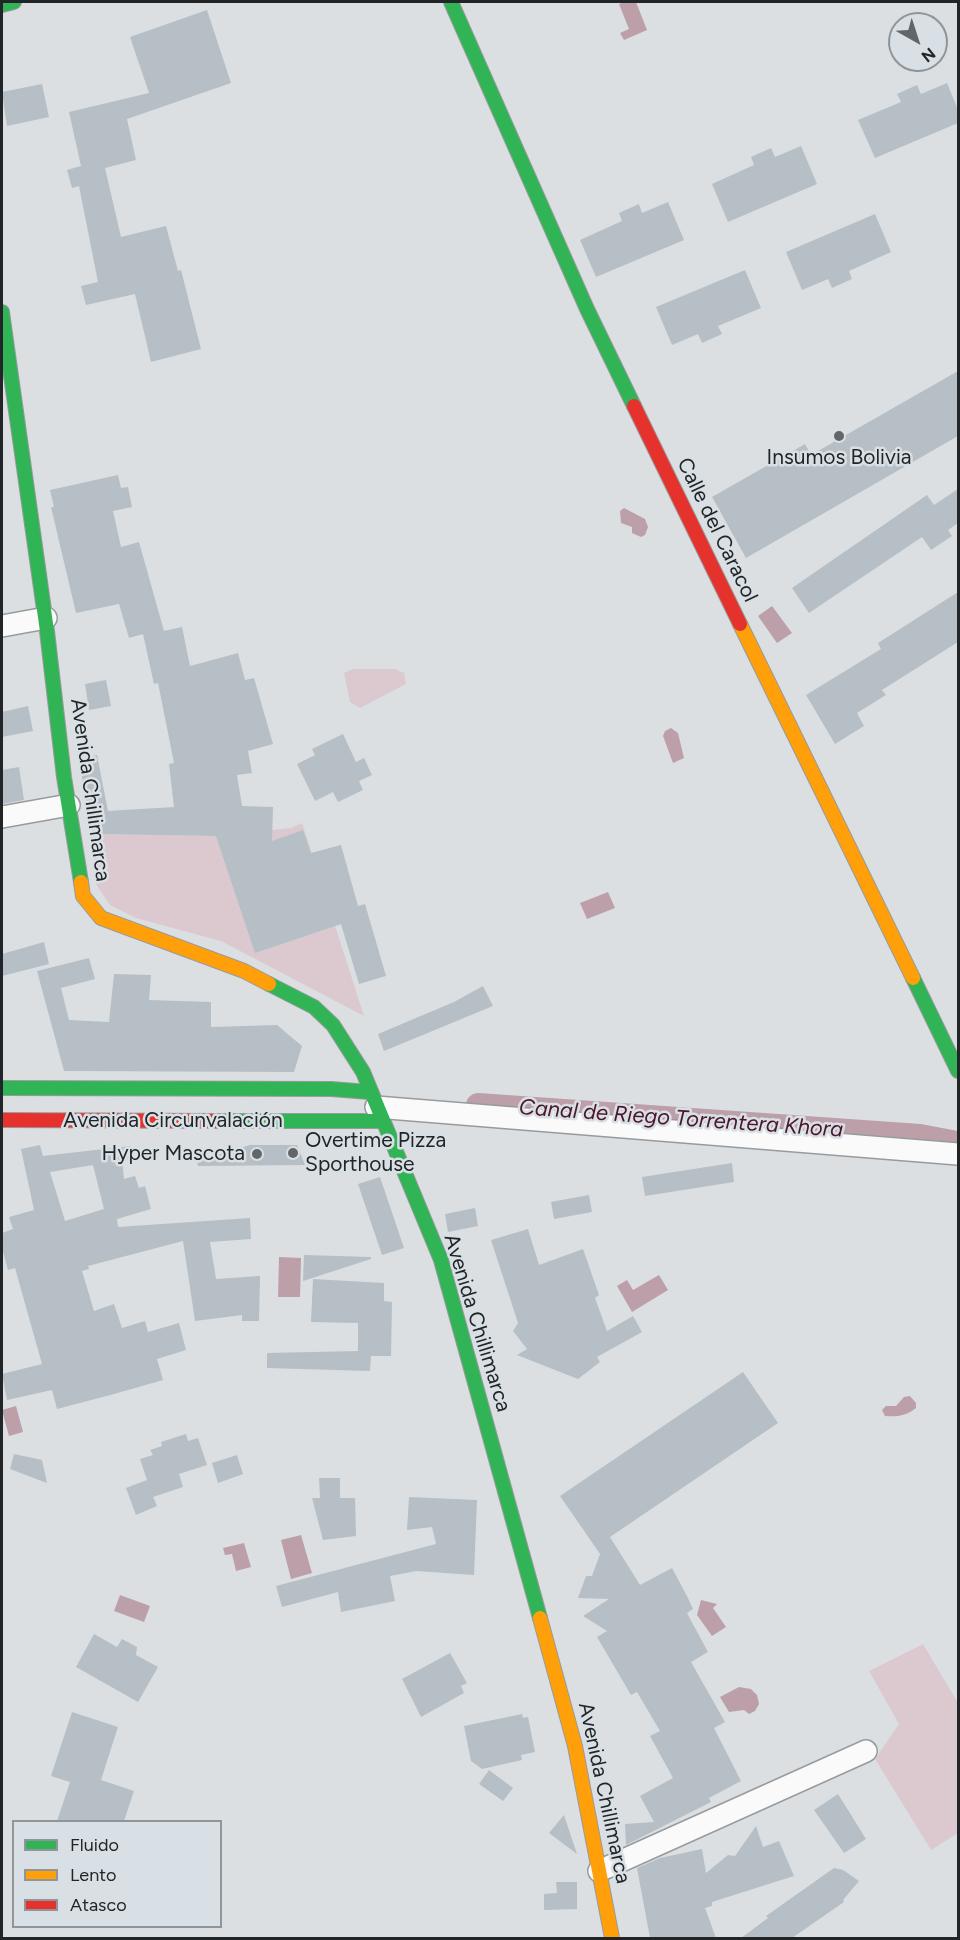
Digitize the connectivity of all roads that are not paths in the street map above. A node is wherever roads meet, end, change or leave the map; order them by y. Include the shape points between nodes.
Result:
1 (14, 2) edge
2 (451, 2) edge
3 (2, 5) edge
4 (2, 312) edge
5 (46, 618) junction
6 (2, 626) edge
7 (69, 805) junction
8 (2, 817) edge
9 (958, 1071) edge
10 (2, 1088) edge
11 (376, 1107) junction
12 (2, 1120) edge
13 (958, 1154) edge
14 (866, 1751) dead end
15 (599, 1870) junction
16 (612, 1938) edge

1 - 3 street
2 - 9 street, Calle del Caracol via 587,309
4 - 5 street, Avenida Chillimarca
5 - 6 street
5 - 7 street, Avenida Chillimarca
7 - 8 street
7 - 11 street, Avenida Chillimarca via 84,896 101,918 244,971 314,1007 349,1046
10 - 11 street, Avenida Circunvalación via 331,1089
11 - 12 street, Avenida Circunvalación
11 - 13 street, Avenida Circunvalación
11 - 15 street, Avenida Chillimarca via 441,1260 575,1746
14 - 15 street
15 - 16 street, Avenida Chillimarca

